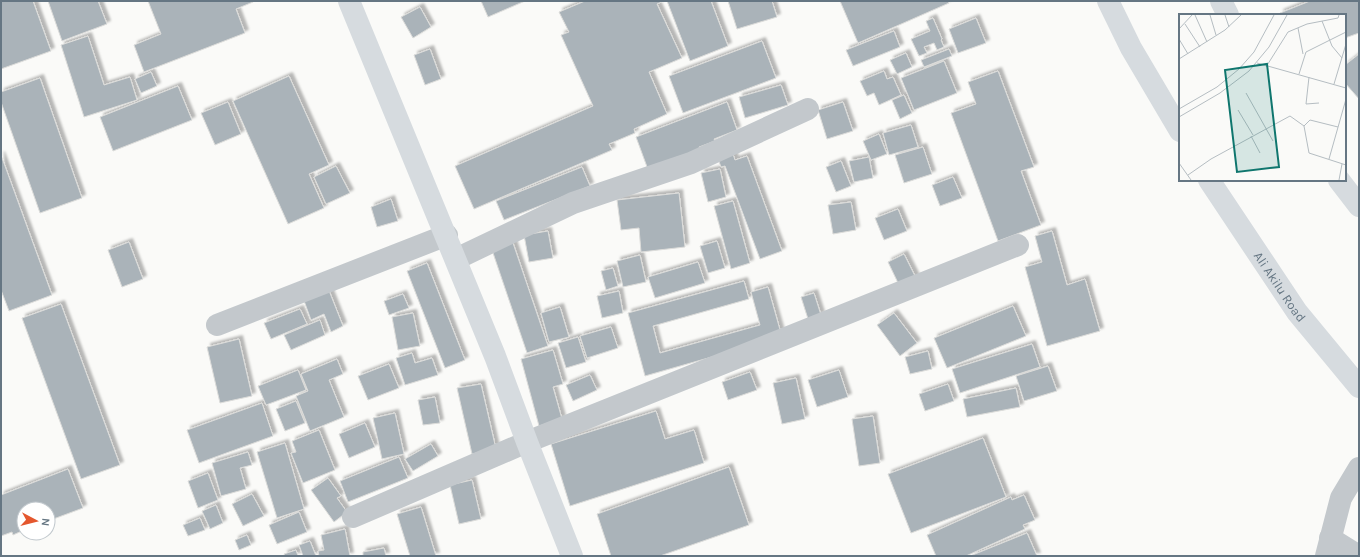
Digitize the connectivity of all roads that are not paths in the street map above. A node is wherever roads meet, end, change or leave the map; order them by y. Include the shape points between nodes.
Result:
1 (349, 1) edge
2 (1108, 1) edge
3 (1221, 1) edge
4 (1228, 14) edge
5 (808, 109) dead end
6 (1179, 129) edge
7 (1210, 181) edge
8 (1340, 181) edge
9 (1359, 206) edge
10 (447, 235) junction
11 (1018, 245) dead end
12 (456, 259) junction
13 (217, 325) dead end
14 (1359, 387) edge
15 (527, 442) junction
16 (1359, 468) edge
17 (353, 517) dead end
18 (1328, 547) edge
19 (572, 556) edge
20 (1359, 556) edge

1 - 10 street
2 - 6 street via 1131,48
3 - 4 street
5 - 12 street via 691,163 573,203
7 - 14 street, Ali Akilu Road via 1297,312
8 - 9 street
10 - 12 street
10 - 13 street
11 - 15 street
12 - 15 street
15 - 17 street
15 - 19 street
16 - 18 street via 1341,498
18 - 20 street

